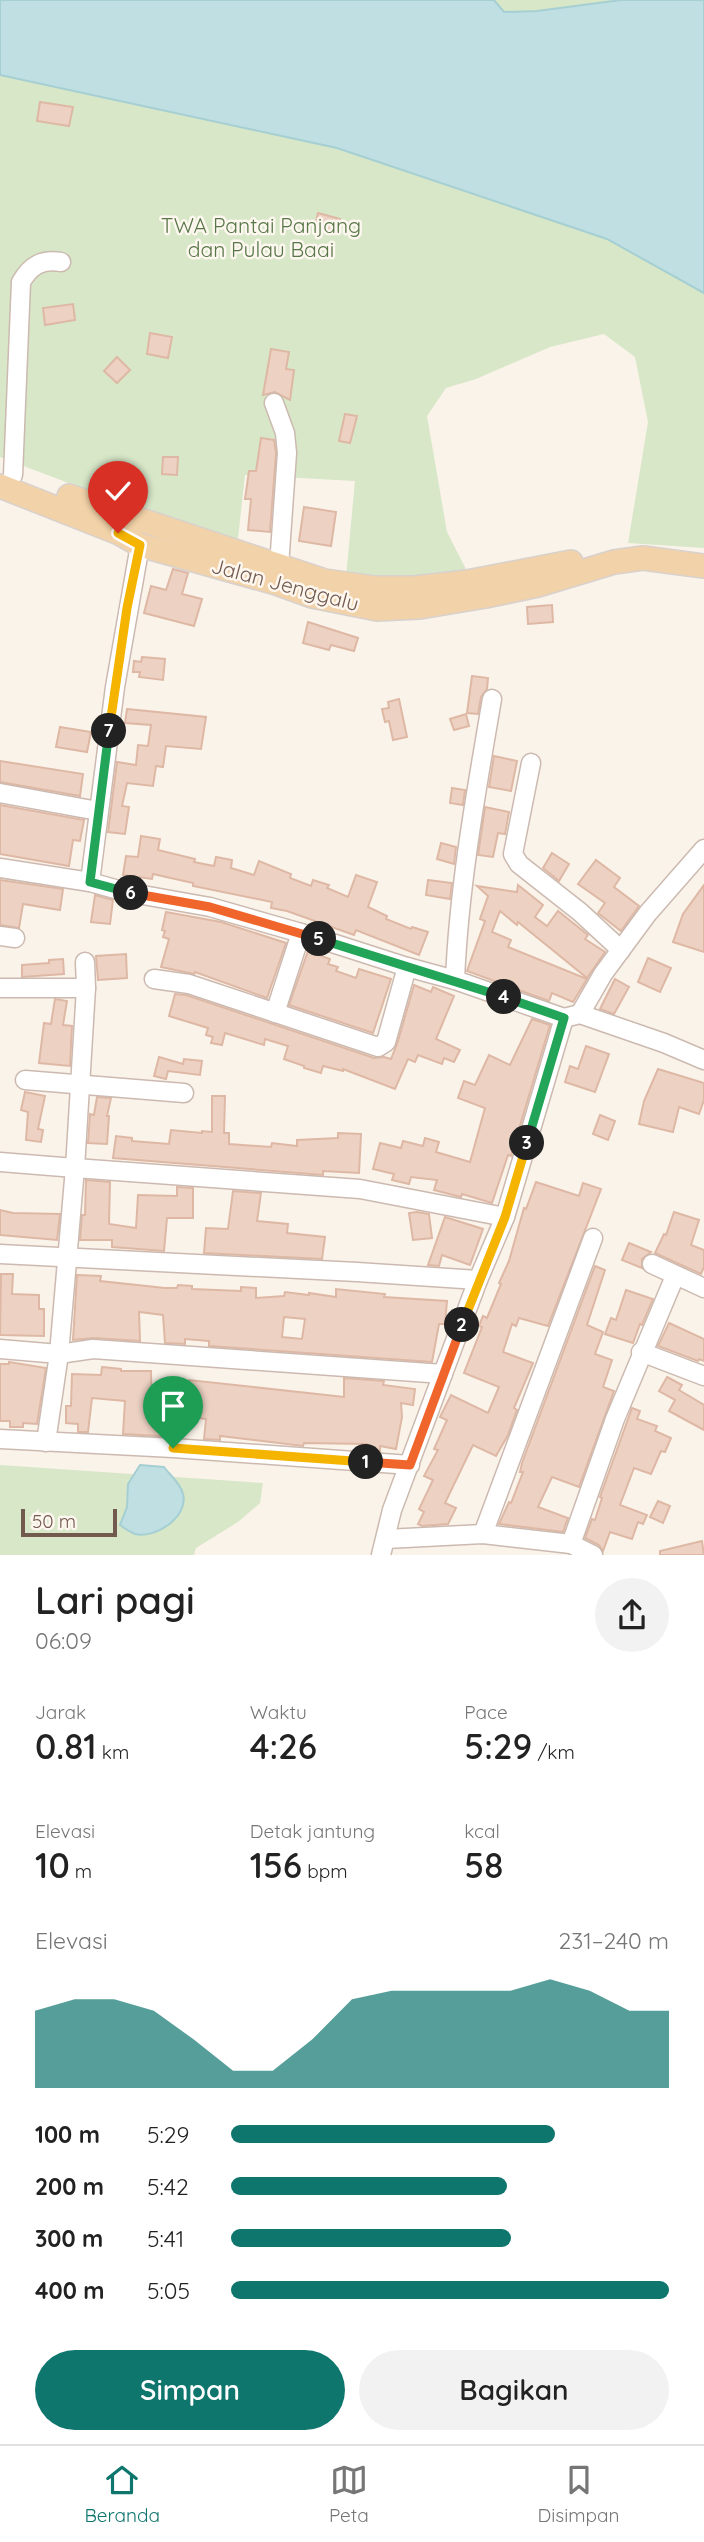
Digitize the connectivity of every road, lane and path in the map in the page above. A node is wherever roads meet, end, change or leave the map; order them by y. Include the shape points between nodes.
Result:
1 (61, 262) dead end
2 (274, 402) dead end
3 (4, 477) edge
4 (54, 498) junction
5 (140, 545) junction
6 (644, 554) junction
7 (704, 558) edge
8 (279, 566) junction
9 (704, 566) edge
10 (492, 699) dead end
11 (531, 763) dead end
12 (0, 793) edge
13 (98, 811) junction
14 (701, 859) edge
15 (0, 868) edge
16 (98, 884) junction
17 (301, 933) junction
18 (621, 950) junction
19 (85, 962) dead end
20 (407, 967) junction
21 (154, 979) dead end
22 (455, 980) junction
23 (0, 988) edge
24 (86, 988) junction
25 (275, 1013) junction
26 (572, 1016) junction
27 (704, 1060) edge
28 (25, 1080) dead end
29 (82, 1084) junction
30 (184, 1093) dead end
31 (0, 1162) edge
32 (75, 1168) junction
33 (505, 1217) junction
34 (593, 1238) dead end
35 (0, 1254) edge
36 (66, 1258) junction
37 (652, 1264) dead end
38 (675, 1276) junction
39 (478, 1280) junction
40 (704, 1288) edge
41 (0, 1349) edge
42 (641, 1352) junction
43 (59, 1353) junction
44 (443, 1374) junction
45 (704, 1376) edge
46 (0, 1439) edge
47 (46, 1441) junction
48 (410, 1465) junction
49 (483, 1535) junction
50 (571, 1544) junction
51 (383, 1547) edge
52 (593, 1555) edge

1 - 3 street via 46,260 35,265 22,282
2 - 8 street via 287,453
3 - 4 main road, Jalan Jenggalu
4 - 5 main road, Jalan Jenggalu
4 - 8 main road, Jalan Jenggalu
5 - 6 main road, Jalan Jenggalu via 312,596 377,609 486,596
5 - 13 street
6 - 7 main road, Jalan Jenggalu
6 - 8 main road, Jalan Jenggalu via 603,555 414,588 325,581
6 - 9 main road, Jalan Jenggalu
10 - 22 street via 457,925
11 - 18 street via 513,854
12 - 13 street
13 - 16 street
14 - 18 street via 648,913
15 - 16 street
16 - 17 street via 210,907
17 - 20 street
17 - 25 street
18 - 26 street
19 - 24 street
20 - 22 street
20 - 25 street via 382,1046
21 - 25 street via 189,984
22 - 26 street
23 - 24 street
24 - 29 street
26 - 27 street
26 - 33 street
28 - 29 street
29 - 30 street
29 - 32 street
31 - 32 street
32 - 33 street via 360,1188
32 - 36 street
33 - 39 street
34 - 49 street
35 - 36 street
36 - 39 street
36 - 43 street
37 - 38 street
38 - 40 street
38 - 42 street
39 - 44 street
41 - 43 street
42 - 45 street
42 - 50 street
43 - 44 street via 93,1349
43 - 47 street
44 - 48 street
46 - 47 street
47 - 48 street
48 - 51 street
49 - 50 street
49 - 51 street
50 - 52 street

